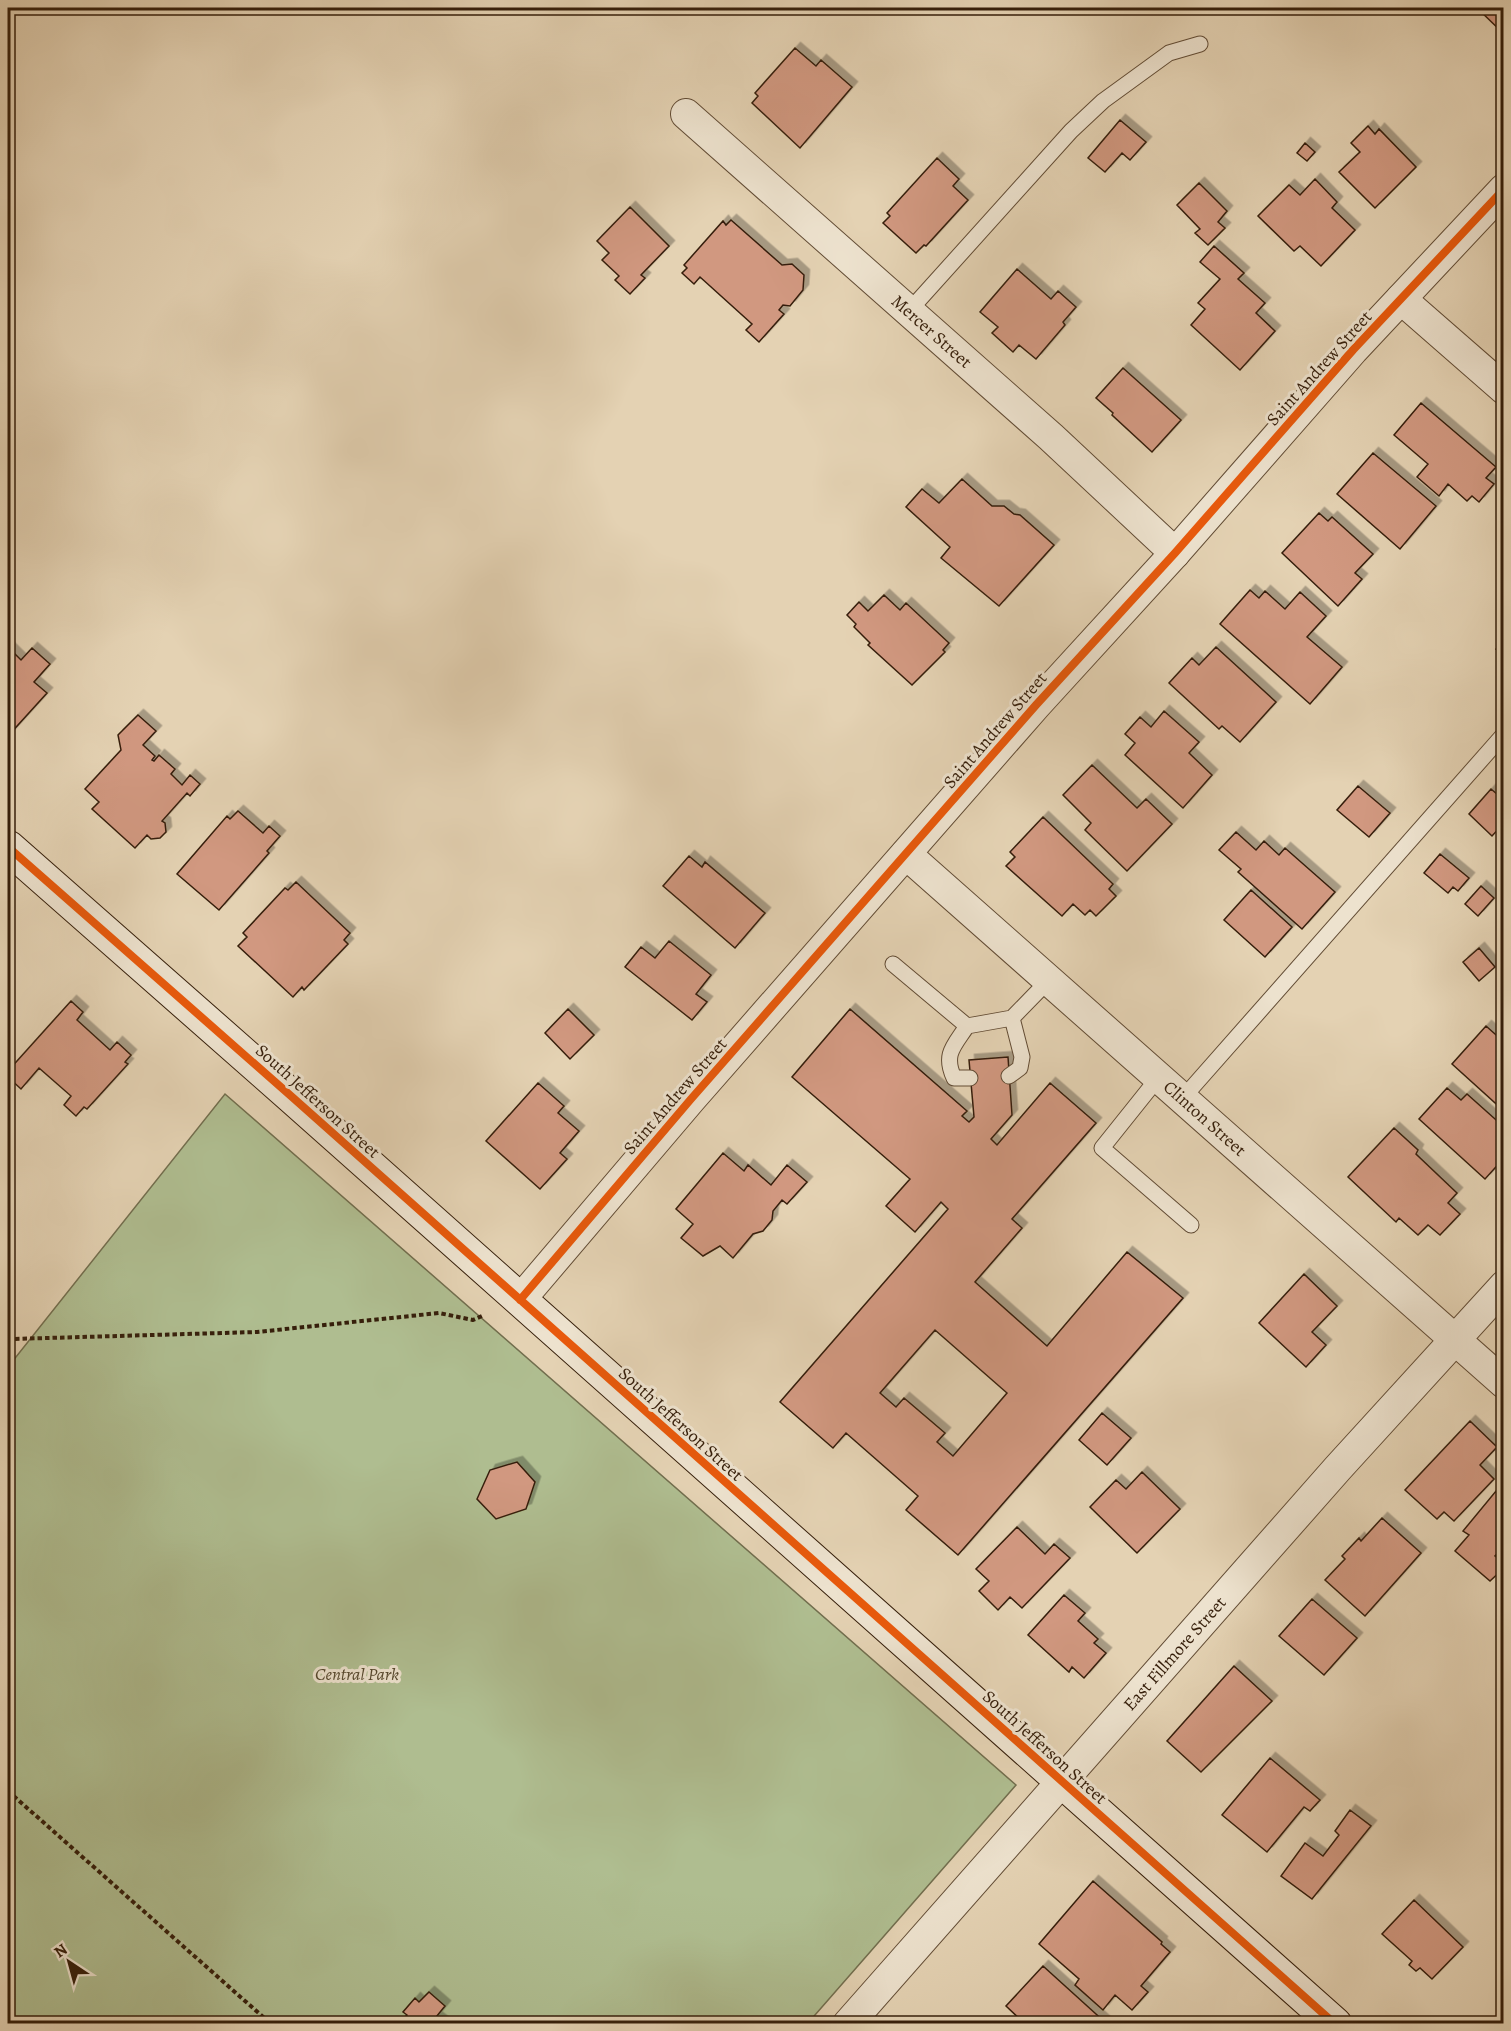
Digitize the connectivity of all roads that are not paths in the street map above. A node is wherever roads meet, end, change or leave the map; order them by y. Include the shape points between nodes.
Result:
1 (1200, 44) dead end
2 (686, 114) dead end
3 (1503, 189) edge
4 (1401, 299) junction
5 (909, 311) junction
6 (1503, 389) edge
7 (1175, 553) junction
8 (1503, 734) edge
9 (8, 847) edge
10 (906, 854) junction
11 (893, 964) dead end
12 (1049, 980) junction
13 (1012, 1018) junction
14 (968, 1026) junction
15 (1009, 1076) dead end
16 (1158, 1077) junction
17 (970, 1078) dead end
18 (1182, 1100) junction
19 (1191, 1225) dead end
20 (1503, 1286) edge
21 (519, 1300) junction
22 (1454, 1340) junction
23 (1503, 1383) edge
24 (1062, 1783) junction
25 (848, 2024) edge
26 (1335, 2024) edge

1 - 5 lane via 1169,53 1103,101 1071,131
2 - 5 street, Mercer Street
3 - 4 street, Saint Andrew Street
4 - 6 street
4 - 7 street, Saint Andrew Street
5 - 7 street, Mercer Street
7 - 10 street, Saint Andrew Street
8 - 18 lane
9 - 21 street, South Jefferson Street
10 - 12 street, Clinton Street
10 - 21 street, Saint Andrew Street
11 - 14 lane
12 - 13 lane
12 - 16 street, Clinton Street
13 - 14 lane
13 - 15 lane via 1022,1057 1020,1068
14 - 17 lane via 950,1052 948,1065 954,1078
16 - 18 street, Clinton Street
16 - 19 lane via 1102,1148
18 - 22 street, Clinton Street
20 - 22 street, East Fillmore Street
21 - 24 street, South Jefferson Street
22 - 23 street, Clinton Street
22 - 24 street, East Fillmore Street
24 - 25 street, East Fillmore Street
24 - 26 street, South Jefferson Street

